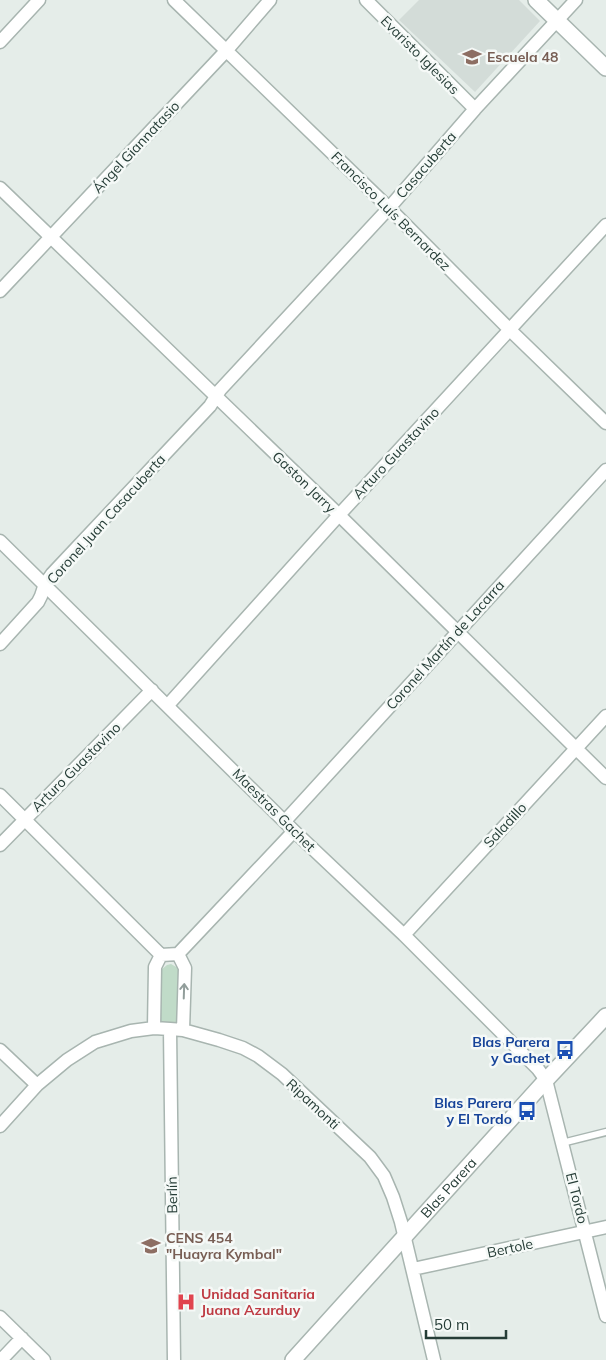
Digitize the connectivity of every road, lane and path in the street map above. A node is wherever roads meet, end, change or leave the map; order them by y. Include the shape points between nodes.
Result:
1 (39, 0) edge
2 (174, 0) edge
3 (270, 0) edge
4 (366, 0) edge
5 (536, 0) edge
6 (576, 0) edge
7 (557, 20) junction
8 (0, 42) edge
9 (226, 51) junction
10 (606, 68) edge
11 (475, 110) junction
12 (0, 188) edge
13 (389, 208) junction
14 (606, 225) edge
15 (51, 237) junction
16 (0, 291) edge
17 (510, 330) junction
18 (216, 396) junction
19 (606, 423) edge
20 (606, 470) edge
21 (339, 515) junction
22 (0, 541) edge
23 (44, 584) junction
24 (457, 632) junction
25 (0, 644) edge
26 (152, 690) junction
27 (168, 705) junction
28 (606, 716) edge
29 (576, 748) junction
30 (606, 778) edge
31 (0, 795) edge
32 (24, 819) junction
33 (289, 826) junction
34 (0, 844) edge
35 (404, 935) junction
36 (178, 954) junction
37 (161, 955) junction
38 (606, 1016) edge
39 (154, 1028) junction
40 (170, 1029) junction
41 (183, 1030) junction
42 (0, 1050) edge
43 (546, 1080) junction
44 (37, 1085) junction
45 (0, 1126) edge
46 (606, 1132) edge
47 (562, 1143) junction
48 (606, 1227) edge
49 (585, 1232) junction
50 (405, 1237) junction
51 (413, 1269) junction
52 (606, 1316) edge
53 (0, 1317) edge
54 (22, 1338) junction
55 (1, 1360) edge
56 (44, 1360) edge
57 (174, 1360) edge
58 (294, 1360) edge
59 (434, 1360) edge

1 - 8 street
2 - 9 street, Francisco Luís Bernardez
3 - 9 street, Ángel Giannatasio
4 - 11 street, Evaristo Iglesias
5 - 7 street
6 - 7 street, Casacuberta
7 - 10 street
7 - 11 street, Casacuberta
9 - 13 street, Francisco Luís Bernardez
9 - 15 street, Ángel Giannatasio
11 - 13 street, Casacuberta
12 - 15 street, Gaston Jarry
13 - 17 street, Francisco Luís Bernardez
13 - 18 street, Casacuberta
14 - 17 street, Arturo Guastavino
15 - 16 street, Ángel Giannatasio
15 - 18 street, Gaston Jarry
17 - 19 street, Francisco Luís Bernardez
17 - 21 street, Arturo Guastavino
18 - 21 street, Gaston Jarry
18 - 23 street, Coronel Juan Casacuberta
20 - 24 street, Coronel Martín de Lacarra
21 - 24 street, Gaston Jarry
21 - 27 street, Arturo Guastavino
22 - 23 street, Maestras Gachet
23 - 25 street, Coronel Juan Casacuberta via 38,602
23 - 26 street, Maestras Gachet
24 - 29 street, Gaston Jarry
24 - 33 street, Coronel Martín de Lacarra
26 - 27 street, Maestras Gachet
26 - 32 street, Arturo Guastavino
27 - 33 street, Maestras Gachet
28 - 29 street, Saladillo
29 - 30 street, Gaston Jarry
29 - 35 street, Saladillo
31 - 32 street
32 - 34 street, Arturo Guastavino
32 - 37 street
33 - 35 street, Maestras Gachet
33 - 36 street, Coronel Martín de Lacarra
35 - 43 street, Maestras Gachet
36 - 37 street
41 -> 36 street via 185,968
37 - 39 street via 155,967
38 - 43 street, Blas Parera
39 - 40 street
39 - 44 street via 95,1042
40 - 41 street, Ripamonti
40 - 57 street, Berlín
41 - 50 street, Ripamonti via 242,1048 282,1074 370,1157 384,1176
42 - 44 street
43 - 47 street, El Tordo
43 - 50 street, Blas Parera
44 - 45 street
46 - 47 lane
47 - 49 street, El Tordo
48 - 49 street, Bertole
49 - 51 street, Bertole
49 - 52 street, El Tordo
50 - 51 street, Ripamonti
50 - 58 street, Blas Parera
51 - 59 street, Ripamonti
53 - 54 street
54 - 55 street
54 - 56 street

